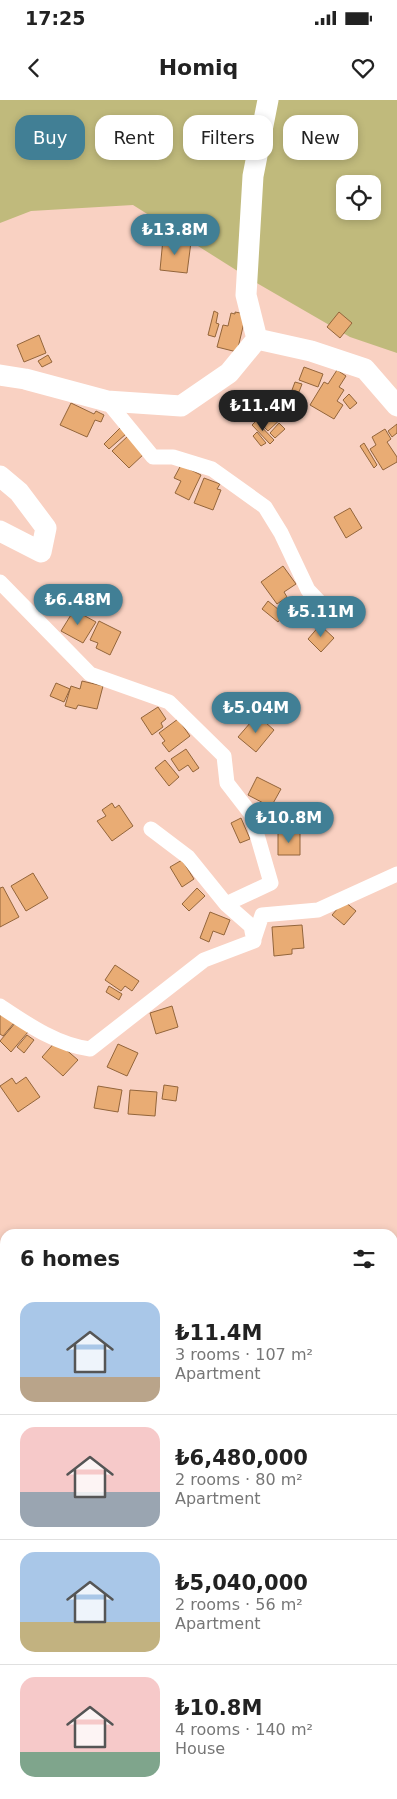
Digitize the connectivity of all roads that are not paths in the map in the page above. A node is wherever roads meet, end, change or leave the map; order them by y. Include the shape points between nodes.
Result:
1 (268, 100) edge
2 (257, 339) junction
3 (0, 376) edge
4 (107, 401) junction
5 (397, 406) edge
6 (0, 476) edge
7 (0, 532) edge
8 (0, 582) edge
9 (328, 611) dead end
10 (151, 829) dead end
11 (397, 874) edge
12 (226, 904) junction
13 (254, 941) junction
14 (0, 1006) edge

1 - 2 street via 253,176 246,295
2 - 4 street via 229,373 181,406
2 - 5 street via 311,351 365,369
3 - 4 street via 25,379
4 - 9 street via 153,457 173,457 212,469 265,508 281,533 308,590
6 - 7 street via 19,492 46,528 41,552
8 - 12 street via 90,674 169,702 224,756 228,783 251,814 271,883
10 - 12 street via 188,857
11 - 13 street via 318,910 262,915
12 - 13 street via 251,926
13 - 14 street via 204,960 90,1049 77,1047 31,1027

